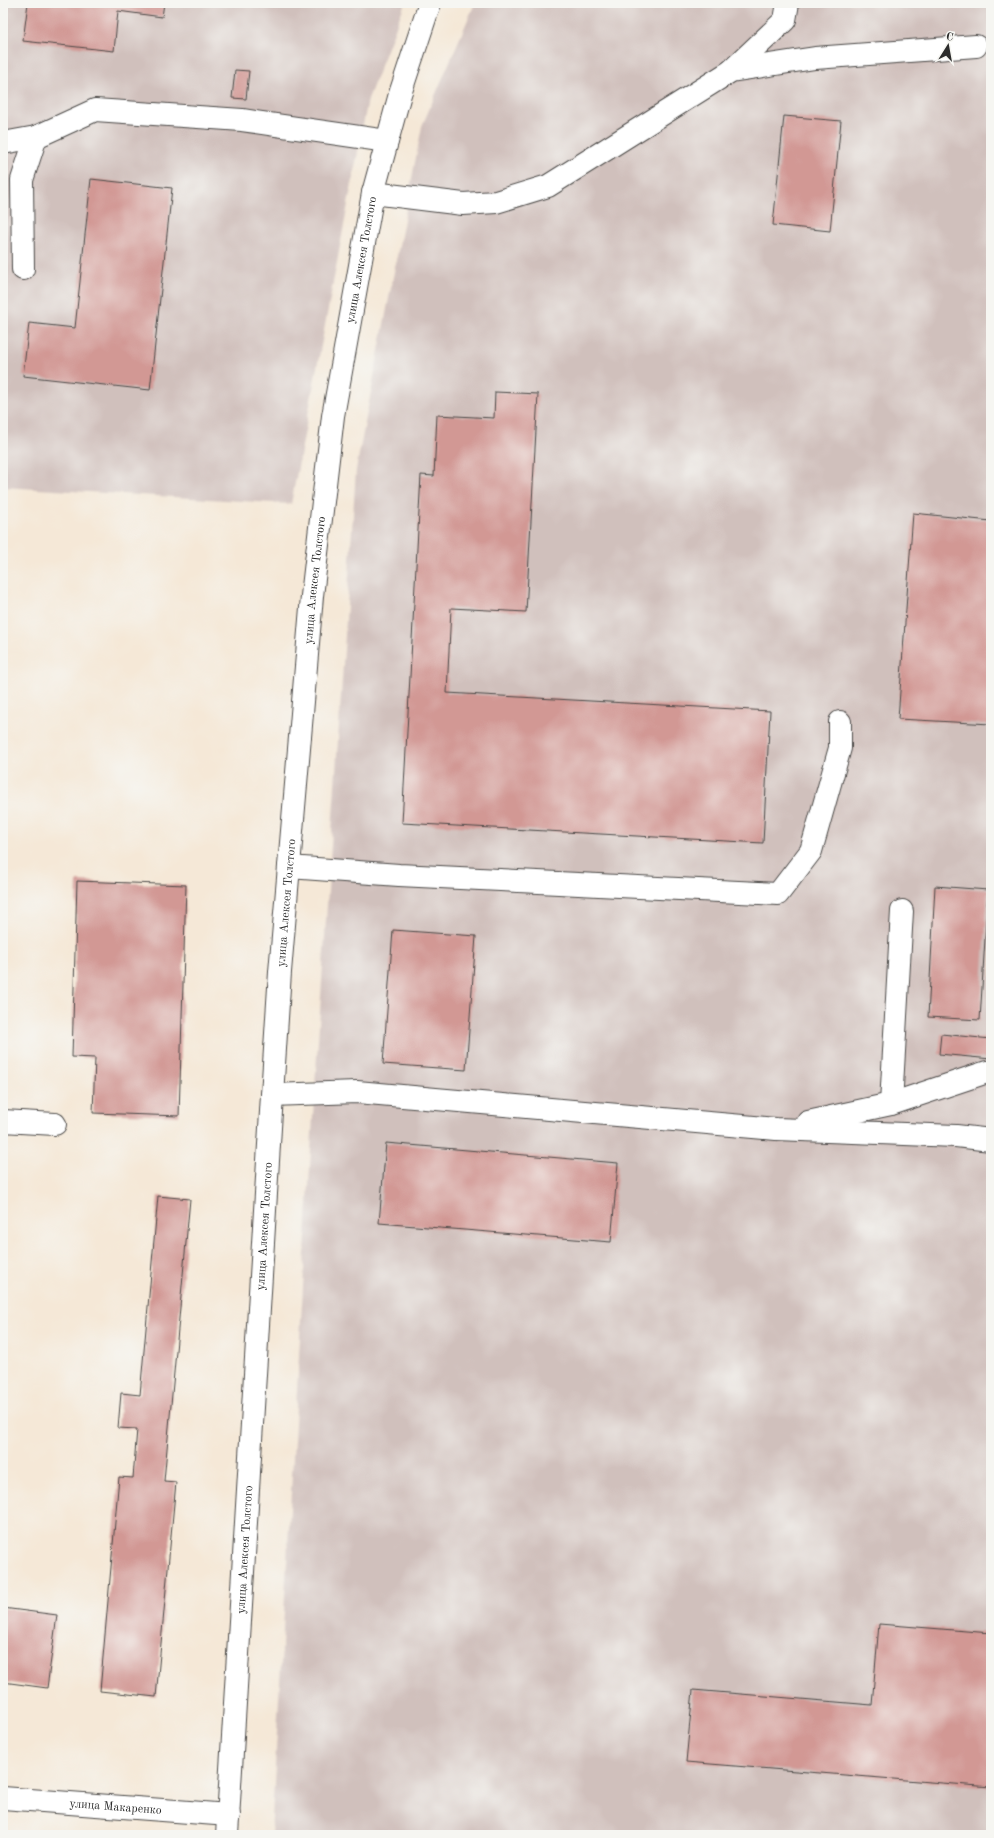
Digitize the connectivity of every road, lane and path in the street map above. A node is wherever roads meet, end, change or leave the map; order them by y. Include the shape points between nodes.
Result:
1 (430, 3) edge
2 (788, 3) edge
3 (976, 46) dead end
4 (731, 71) junction
5 (36, 136) junction
6 (387, 141) junction
7 (3, 143) edge
8 (372, 193) junction
9 (23, 269) dead end
10 (840, 722) dead end
11 (289, 867) junction
12 (902, 911) dead end
13 (991, 1072) edge
14 (272, 1095) junction
15 (891, 1104) junction
16 (3, 1121) edge
17 (55, 1124) dead end
18 (776, 1129) junction
19 (991, 1140) edge
20 (3, 1798) edge
21 (228, 1825) edge

1 - 6 street, улица Алексея Толстого
2 - 4 street via 785,20
3 - 4 street via 815,58
4 - 8 street via 548,186 496,202 463,204
5 - 6 street via 96,110 242,120
5 - 7 street
5 - 9 street via 22,180
6 - 8 street, улица Алексея Толстого
8 - 11 street, улица Алексея Толстого via 333,416 312,596
10 - 11 street via 840,748 811,851 778,894 414,876
11 - 14 street, улица Алексея Толстого
12 - 15 street
13 - 15 street
14 - 18 street via 357,1092
14 - 21 street, улица Алексея Толстого
15 - 18 street
16 - 17 street
18 - 19 street via 956,1136
20 - 21 street, улица Макаренко

